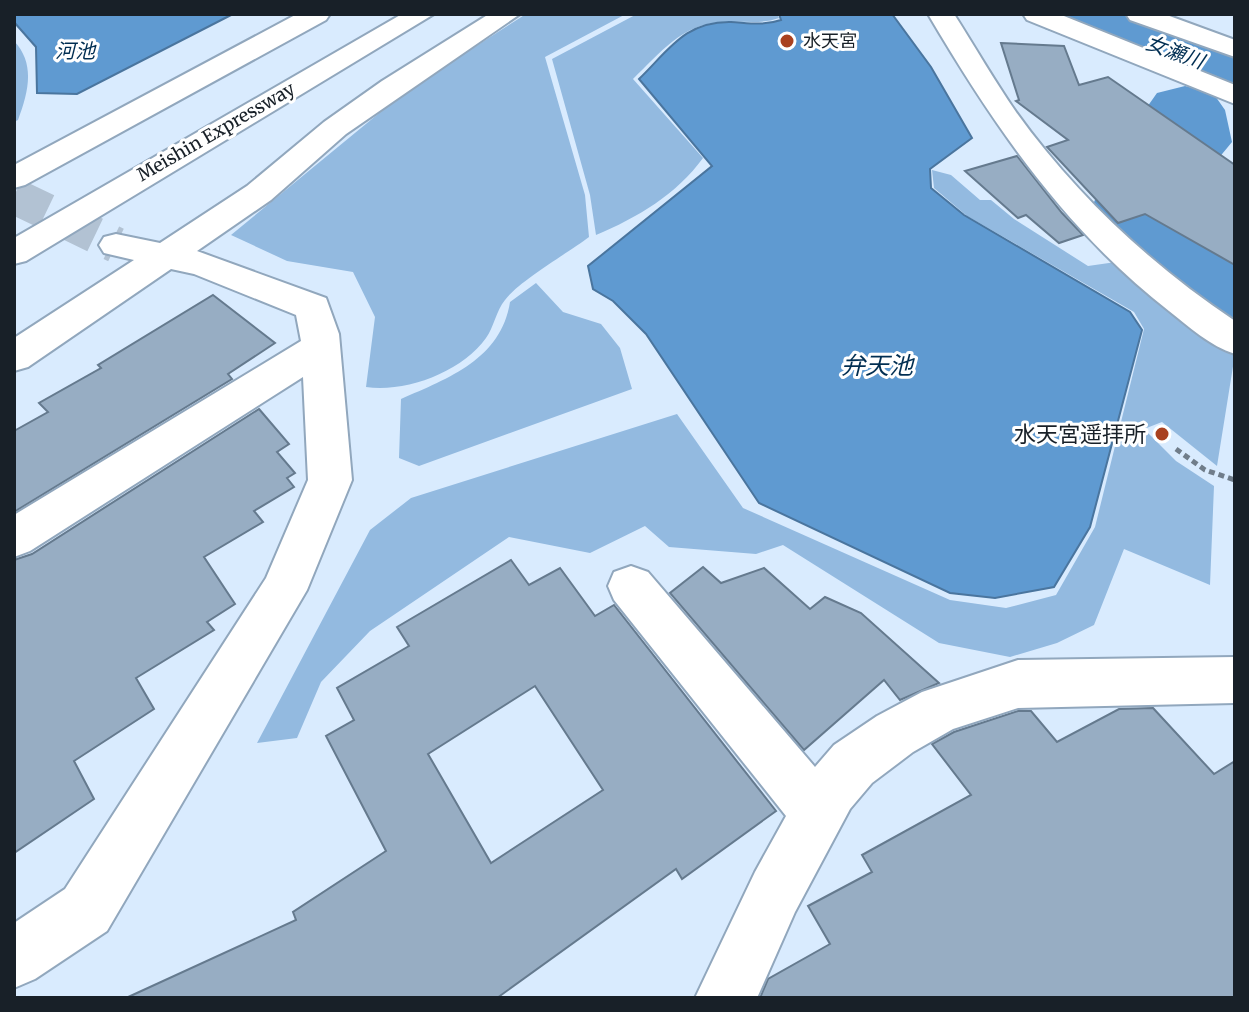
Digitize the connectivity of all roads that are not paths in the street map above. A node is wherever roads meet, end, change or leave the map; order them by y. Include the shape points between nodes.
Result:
1 (317, 14) edge
2 (421, 14) edge
3 (507, 14) edge
4 (941, 14) edge
5 (1036, 14) edge
6 (1139, 14) edge
7 (1235, 49) edge
8 (1235, 95) edge
9 (14, 178) edge
10 (116, 245) tunnel mouth
11 (14, 253) edge
12 (168, 256) junction
13 (1235, 340) edge
14 (321, 347) junction
15 (14, 357) edge
16 (14, 538) edge
17 (631, 586) dead end
18 (1235, 680) edge
19 (819, 813) junction
20 (14, 958) edge
21 (726, 998) edge

1 - 9 main road
2 - 11 main road, Meishin Expressway
3 - 12 main road via 392,87 259,193
4 - 13 main road via 1036,158 1133,261
5 - 8 main road
6 - 7 main road
10 - 12 main road
12 - 14 main road via 203,264 313,307
12 - 15 main road
14 - 16 main road
14 - 20 main road via 330,480 284,590 86,910
17 - 19 main road
18 - 19 main road via 1018,684 982,693 940,709 853,764
19 - 21 main road

